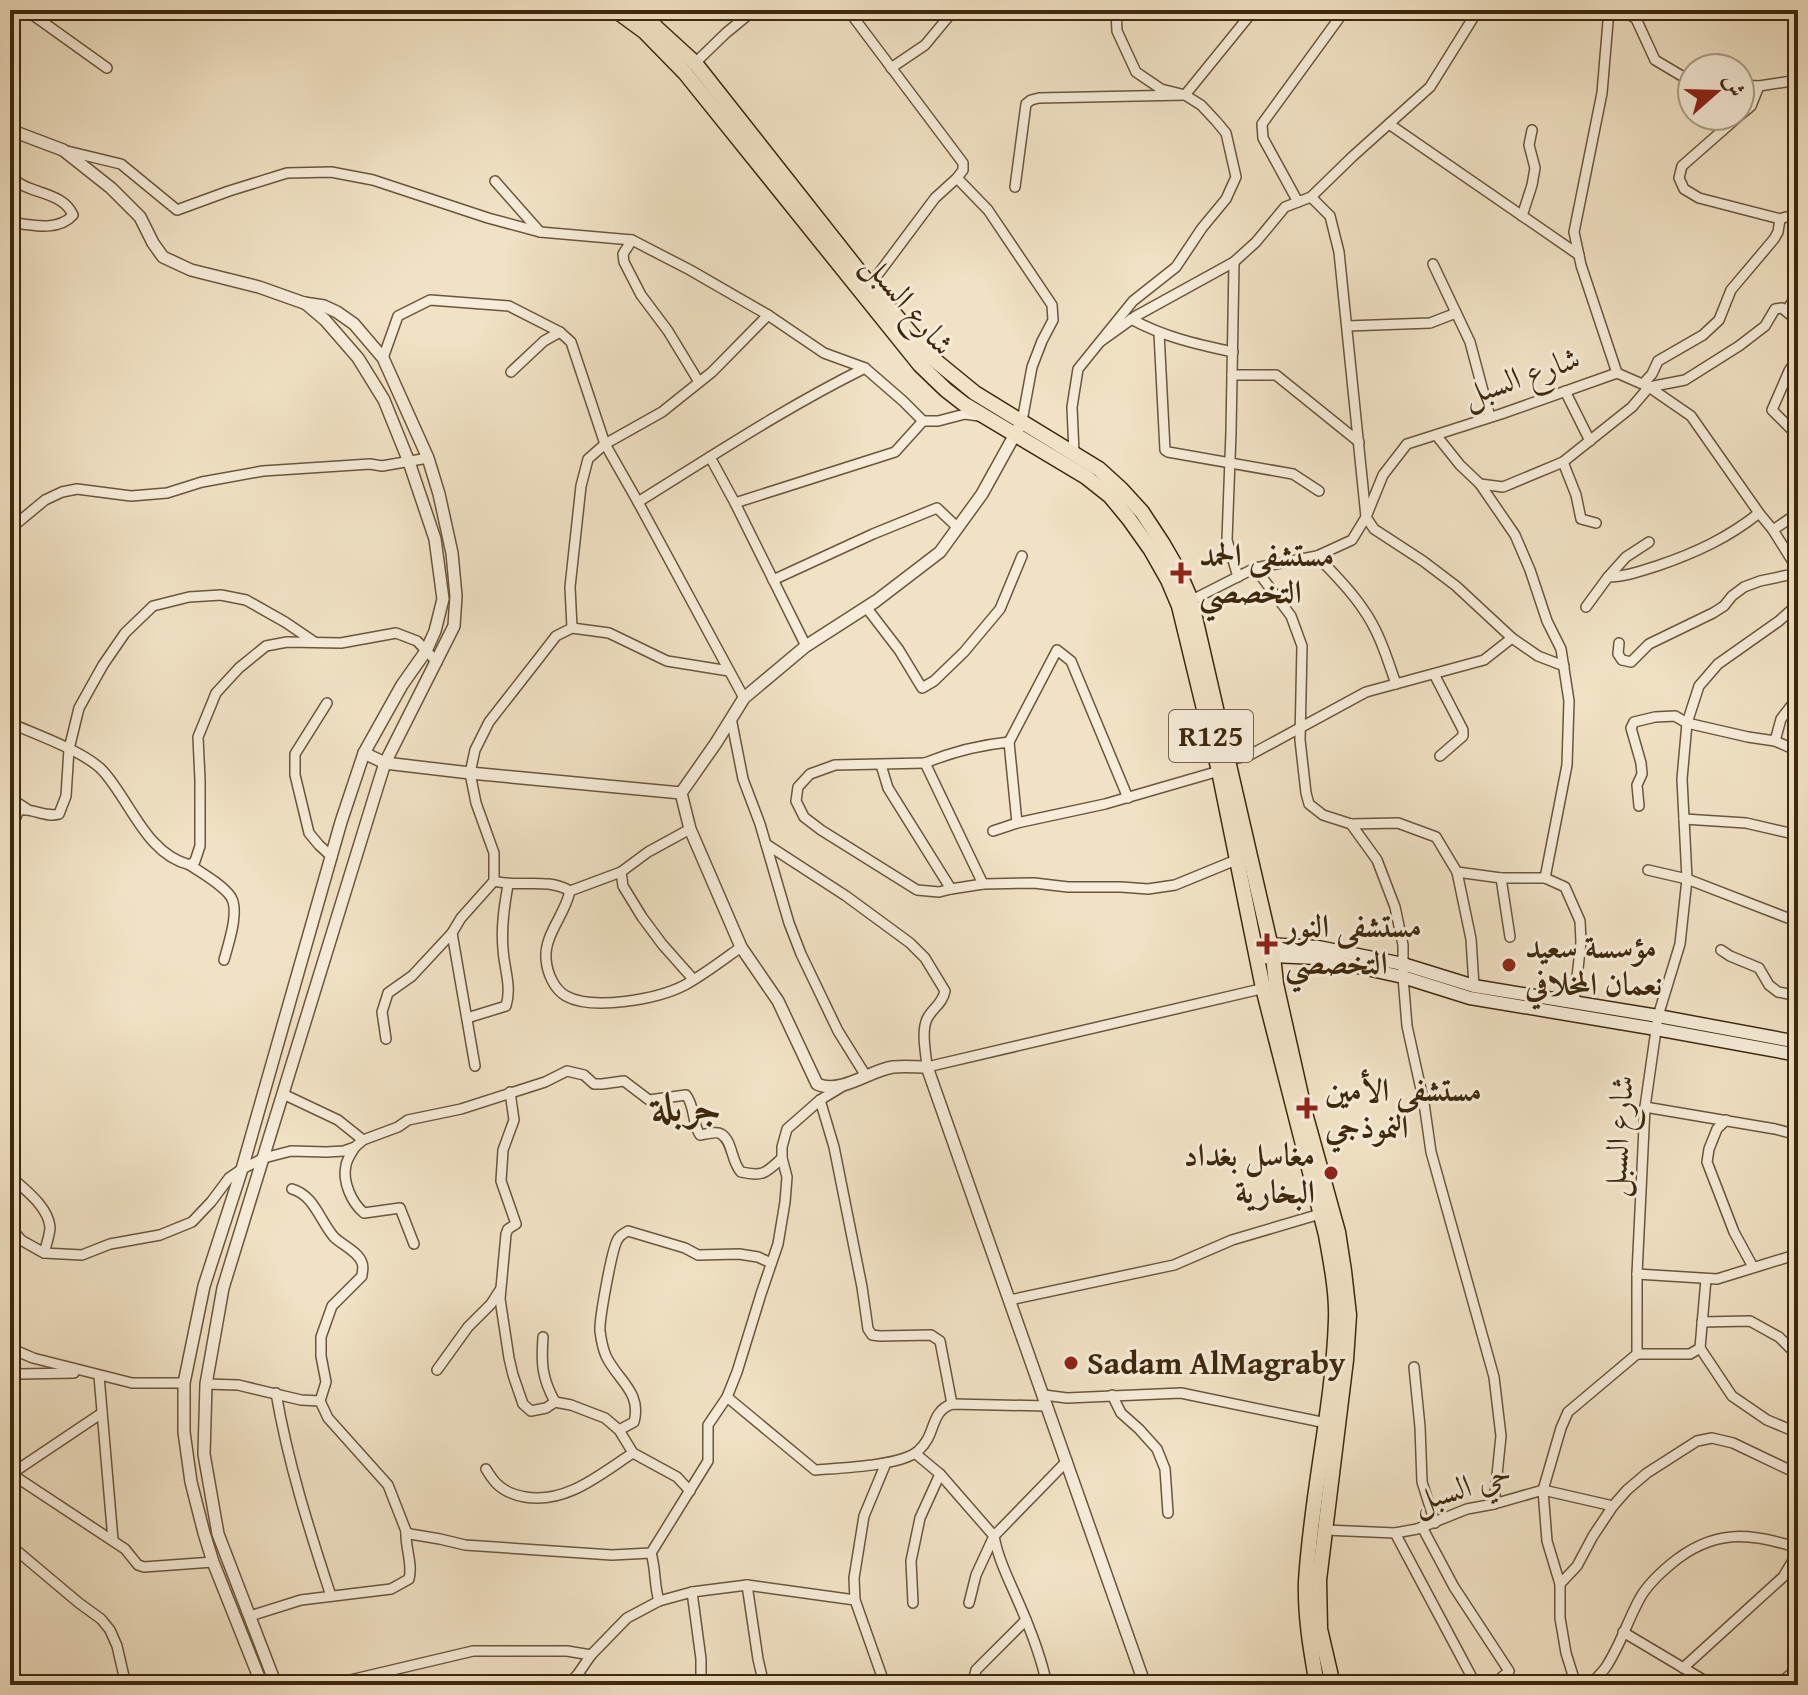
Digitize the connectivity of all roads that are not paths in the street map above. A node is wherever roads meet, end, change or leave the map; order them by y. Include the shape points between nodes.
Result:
1 (26, 10) edge
2 (615, 10) edge
3 (637, 10) edge
4 (665, 10) edge
5 (754, 10) edge
6 (848, 10) edge
7 (954, 10) edge
8 (1116, 10) edge
9 (1254, 10) edge
10 (1345, 10) edge
11 (1478, 10) edge
12 (1609, 12) edge
13 (1634, 14) edge
14 (648, 28) junction
15 (107, 68) dead end
16 (690, 68) junction
17 (891, 68) junction
18 (1676, 72) edge
19 (1798, 80) edge
20 (1756, 86) edge
21 (1759, 86) junction
22 (1756, 94) edge
23 (1185, 95) junction
24 (1389, 124) junction
25 (1532, 130) dead end
26 (13, 131) edge
27 (1721, 132) edge
28 (63, 150) junction
29 (10, 155) edge
30 (10, 167) edge
31 (957, 178) junction
32 (495, 181) dead end
33 (1015, 187) dead end
34 (1311, 197) junction
35 (1298, 202) junction
36 (1522, 216) junction
37 (1798, 217) edge
38 (1780, 219) junction
39 (10, 222) edge
40 (540, 232) junction
41 (632, 240) junction
42 (1579, 255) junction
43 (1234, 262) junction
44 (1433, 264) dead end
45 (870, 285) junction
46 (1798, 294) edge
47 (304, 303) junction
48 (1786, 311) junction
49 (1456, 313) junction
50 (768, 315) junction
51 (1131, 319) junction
52 (1798, 321) edge
53 (1347, 326) junction
54 (560, 332) junction
55 (1159, 333) junction
56 (1101, 341) junction
57 (1233, 352) junction
58 (1798, 357) edge
59 (383, 358) junction
60 (865, 368) junction
61 (511, 372) dead end
62 (1617, 373) junction
63 (1232, 375) junction
64 (699, 382) junction
65 (1646, 386) junction
66 (1565, 391) junction
67 (987, 417) junction
68 (1490, 417) junction
69 (923, 421) junction
70 (1018, 428) junction
71 (1436, 435) junction
72 (1798, 436) edge
73 (1590, 441) junction
74 (1359, 442) junction
75 (605, 444) junction
76 (1074, 453) junction
77 (710, 457) junction
78 (428, 458) junction
79 (409, 462) junction
80 (1563, 462) junction
81 (1230, 464) junction
82 (1480, 484) junction
83 (1319, 491) dead end
84 (638, 502) junction
85 (735, 503) junction
86 (1759, 513) junction
87 (1798, 513) edge
88 (1366, 517) junction
89 (1596, 523) dead end
90 (958, 528) junction
91 (10, 529) edge
92 (1773, 530) junction
93 (1649, 542) dead end
94 (1022, 556) dead end
95 (1317, 556) junction
96 (1255, 568) junction
97 (1798, 572) edge
98 (1238, 577) junction
99 (1608, 577) junction
100 (773, 580) junction
101 (1185, 603) junction
102 (1798, 604) edge
103 (866, 607) junction
104 (1586, 607) dead end
105 (572, 628) junction
106 (1512, 638) junction
107 (314, 642) junction
108 (1619, 643) dead end
109 (806, 646) junction
110 (426, 651) junction
111 (437, 662) junction
112 (1564, 666) junction
113 (729, 671) junction
114 (1434, 674) junction
115 (1396, 684) junction
116 (1798, 697) edge
117 (744, 698) junction
118 (327, 703) dead end
119 (731, 718) junction
120 (10, 723) edge
121 (1687, 723) junction
122 (1300, 728) junction
123 (1775, 741) junction
124 (1009, 742) junction
125 (69, 749) junction
126 (1798, 751) edge
127 (364, 753) junction
128 (1440, 756) dead end
129 (385, 763) junction
130 (925, 763) junction
131 (881, 765) junction
132 (1223, 766) junction
133 (470, 773) junction
134 (681, 793) junction
135 (10, 798) edge
136 (1128, 798) junction
137 (1639, 806) dead end
138 (27, 809) junction
139 (1684, 819) junction
140 (1017, 823) junction
141 (1351, 824) junction
142 (690, 829) junction
143 (10, 831) edge
144 (993, 831) dead end
145 (1798, 835) edge
146 (766, 844) junction
147 (332, 857) junction
148 (1236, 860) junction
149 (190, 865) junction
150 (1648, 870) dead end
151 (621, 872) junction
152 (1457, 872) junction
153 (1501, 878) junction
154 (1545, 878) junction
155 (1687, 879) junction
156 (494, 881) junction
157 (983, 884) junction
158 (508, 885) junction
159 (951, 889) junction
160 (570, 891) junction
161 (1798, 922) edge
162 (452, 933) junction
163 (1510, 937) dead end
164 (741, 947) junction
165 (1721, 950) dead end
166 (1264, 951) junction
167 (224, 960) dead end
168 (1403, 971) junction
169 (693, 979) junction
170 (1270, 986) junction
171 (1474, 986) junction
172 (1798, 996) edge
173 (1574, 1003) junction
174 (467, 1018) junction
175 (1657, 1022) junction
176 (386, 1039) dead end
177 (1798, 1042) edge
178 (1798, 1055) edge
179 (475, 1066) dead end
180 (927, 1067) junction
181 (866, 1076) junction
182 (845, 1084) junction
183 (510, 1092) junction
184 (283, 1094) junction
185 (820, 1100) junction
186 (1645, 1107) junction
187 (1726, 1120) junction
188 (1798, 1135) edge
189 (359, 1143) junction
190 (264, 1158) junction
191 (782, 1158) junction
192 (242, 1169) junction
193 (10, 1176) edge
194 (292, 1189) dead end
195 (1320, 1214) junction
196 (10, 1227) edge
197 (414, 1244) dead end
198 (44, 1253) junction
199 (1798, 1254) edge
200 (771, 1263) junction
201 (1753, 1267) junction
202 (1637, 1274) junction
203 (1706, 1279) junction
204 (500, 1290) junction
205 (1010, 1300) junction
206 (1702, 1322) junction
207 (543, 1337) dead end
208 (10, 1348) edge
209 (1700, 1348) junction
210 (1637, 1354) junction
211 (1798, 1356) edge
212 (1414, 1367) dead end
213 (437, 1370) dead end
214 (93, 1374) junction
215 (10, 1378) edge
216 (184, 1383) junction
217 (206, 1384) junction
218 (276, 1393) junction
219 (1112, 1395) junction
220 (727, 1397) junction
221 (1045, 1400) junction
222 (320, 1401) junction
223 (555, 1402) junction
224 (952, 1404) junction
225 (102, 1413) junction
226 (1326, 1423) junction
227 (619, 1430) junction
228 (1798, 1433) edge
229 (633, 1453) junction
230 (916, 1454) junction
231 (1067, 1461) junction
232 (886, 1463) junction
233 (486, 1469) dead end
234 (10, 1473) edge
235 (940, 1474) junction
236 (1798, 1474) edge
237 (1543, 1490) junction
238 (690, 1491) junction
239 (1494, 1504) junction
240 (1613, 1506) junction
241 (1168, 1513) dead end
242 (1435, 1523) junction
243 (1422, 1527) junction
244 (1325, 1530) junction
245 (406, 1531) junction
246 (1395, 1533) junction
247 (994, 1536) junction
248 (113, 1540) junction
249 (10, 1545) edge
250 (1798, 1550) edge
251 (651, 1553) junction
252 (213, 1562) junction
253 (1560, 1584) junction
254 (747, 1585) junction
255 (692, 1592) junction
256 (331, 1596) junction
257 (855, 1600) junction
258 (659, 1601) junction
259 (913, 1603) dead end
260 (969, 1603) dead end
261 (250, 1616) junction
262 (1026, 1620) junction
263 (1623, 1632) junction
264 (591, 1655) junction
265 (1683, 1668) junction
266 (1798, 1668) edge
267 (1141, 1684) edge
268 (1326, 1684) edge
269 (126, 1685) edge
270 (262, 1685) edge
271 (276, 1685) edge
272 (329, 1685) edge
273 (568, 1685) edge
274 (701, 1685) edge
275 (764, 1685) edge
276 (885, 1685) edge
277 (972, 1685) edge
278 (1047, 1685) edge
279 (1476, 1685) edge
280 (1493, 1685) edge
281 (1576, 1685) edge
282 (1590, 1685) edge
283 (1712, 1685) edge
284 (1778, 1685) edge

1 - 15 street
2 - 14 main road, شارع السبل / R125
3 - 14 main road, شارع السبل / R125
4 - 14 street
5 - 16 street
6 - 17 street
7 - 17 street via 925,45
8 - 23 street via 1117,31 1136,72 1161,89
9 - 23 street
10 - 35 street via 1262,124 1263,138
11 - 24 street via 1430,87
12 - 13 street
12 - 42 street via 1602,93 1574,232
13 - 18 street via 1655,60
14 - 16 main road, شارع السبل / R125
16 - 45 main road, شارع السبل / R125
16 - 67 main road, شارع السبل / R125 via 920,365
17 - 31 street via 963,163
19 - 21 street
20 - 21 street
21 - 22 street
23 - 33 street via 1031,100 1026,104
23 - 56 street via 1226,133 1236,177 1176,267 1133,301
24 - 34 street
24 - 36 street
25 - 36 street via 1529,145 1535,168
26 - 28 street
26 - 29 street
27 - 38 street via 1682,166 1679,178 1684,189 1699,198
28 - 40 street via 121,164 177,210 287,173 331,172
28 - 47 street via 140,217 163,257
30 - 39 street via 12,178 58,198 73,215 55,226
31 - 45 street via 935,198
31 - 70 street via 988,210 1052,305 1053,320 1032,367
32 - 40 street
34 - 35 street
34 - 53 street via 1330,216
35 - 43 street via 1285,207
36 - 42 street
37 - 38 street
38 - 65 street via 1774,239 1731,290 1719,320 1658,361
40 - 41 street
41 - 50 street
41 - 64 street via 624,262
42 - 62 street
43 - 51 street
43 - 57 street
44 - 49 street
45 - 70 main road, شارع السبل / R125 via 931,357
46 - 48 street
47 - 59 street via 337,312
47 - 79 street via 358,358 384,400
48 - 52 street
48 - 65 street via 1775,309 1765,326 1685,380
49 - 53 street via 1430,323
49 - 68 street via 1470,342
50 - 60 street via 824,353
50 - 64 street
51 - 55 street
51 - 56 street
53 - 74 street
54 - 59 street via 509,306 430,300 398,316
54 - 61 street
54 - 75 street via 571,342
55 - 57 street
55 - 81 street via 1165,450
56 - 76 street via 1078,369 1072,407
57 - 63 street
58 - 72 street via 1772,410
59 - 78 street
60 - 69 street
60 - 77 street
62 - 65 street, شارع السبل
62 - 66 street, شارع السبل
63 - 74 street via 1276,375
63 - 81 street
64 - 75 street via 662,412
65 - 73 street via 1632,407
65 - 86 street, شارع السبل via 1691,416
66 - 68 street, شارع السبل
66 - 73 street
67 - 69 street via 965,414
67 - 70 main road, شارع السبل / R125
68 - 71 street, شارع السبل
69 - 85 street via 895,452
70 - 76 main road, شارع السبل / R125
70 - 90 street
70 - 101 main road, شارع السبل / R125 via 1110,496
71 - 82 street
71 - 88 street, شارع السبل via 1407,444 1383,475
73 - 80 street
74 - 88 street
75 - 84 street
75 - 105 street via 588,459 581,486 570,587
76 - 101 main road, شارع السبل / R125 via 1099,469 1142,512 1178,570
77 - 84 street
77 - 85 street
78 - 79 street
78 - 111 street via 452,553 456,596 454,626
79 - 91 street via 263,471 131,496 77,489 45,500
79 - 110 street via 435,539 443,599
80 - 82 street via 1503,487
80 - 89 street via 1581,519
81 - 83 street via 1293,474
81 - 98 street via 1227,540
82 - 112 street via 1515,535
84 - 113 street
85 - 100 street
86 - 92 street, شارع السبل
86 - 99 street via 1692,554
87 - 92 street
88 - 95 street, شارع السبل via 1352,540
88 - 106 street via 1374,529 1456,586
90 - 100 street via 937,508
90 - 103 street via 940,552
92 - 97 street, شارع السبل
93 - 99 street
94 - 103 street via 1000,609 964,652 922,688
95 - 96 street, شارع السبل
95 - 115 street via 1365,610
96 - 98 street, شارع السبل
96 - 122 street via 1291,616 1302,646
97 - 108 street via 1744,587 1713,613 1649,644 1631,662 1618,654
98 - 101 street, شارع السبل
99 - 104 street
100 - 109 street
101 - 132 main road, شارع السبل / R125
102 - 121 street, شارع السبل via 1718,664 1699,686
103 - 109 street
105 - 113 street via 609,633 667,661
105 - 133 street via 556,636 489,722
106 - 112 street
106 - 114 street via 1484,660
107 - 110 street via 396,633
107 - 125 street via 246,600 189,597 153,606 103,665 79,708
107 - 149 street via 266,646 216,693 198,737 200,846
109 - 117 street
110 - 111 street
110 - 127 street
111 - 129 street
112 - 154 street via 1567,765
113 - 117 street
114 - 115 street
114 - 128 street via 1463,730
115 - 122 street via 1366,692
116 - 123 street via 1781,719
117 - 119 street
118 - 147 street via 295,754 295,775 309,833
119 - 134 street
119 - 146 street via 743,779
120 - 125 street
121 - 123 street
121 - 137 street via 1675,716 1634,722 1642,774
121 - 139 street, شارع السبل
122 - 132 street
122 - 141 street via 1309,804
123 - 126 street
124 - 130 street
124 - 136 street via 1057,650 1071,661
124 - 140 street
125 - 138 street via 66,796 59,814
125 - 149 street via 102,770 149,837 176,861
127 - 129 street
127 - 147 street
129 - 133 street
129 - 184 street
130 - 131 street
130 - 157 street
131 - 159 street via 888,788
131 - 159 street via 835,765 810,774 798,787 796,801 804,817 917,890
132 - 136 street
132 - 148 main road, شارع السبل / R125
132 - 166 main road, شارع السبل / R125
133 - 134 street
133 - 156 street via 494,853
134 - 142 street
135 - 138 street
136 - 140 street
138 - 143 street via 19,810
139 - 145 street via 1746,823
139 - 155 street, شارع السبل
140 - 144 street
141 - 152 street via 1398,823 1436,837
141 - 168 street via 1377,860 1391,895 1403,945
142 - 151 street
142 - 164 street
146 - 180 street via 846,896 925,958 945,991 924,1029
146 - 181 street via 801,954
147 - 192 street
148 - 157 street via 1175,885 1148,889
148 - 166 main road, شارع السبل / R125
149 - 167 street via 230,895 234,904
150 - 155 street
151 - 160 street
151 - 169 street via 623,886 642,917
152 - 153 street
152 - 171 street
153 - 154 street
153 - 163 street
154 - 173 street via 1565,887 1580,921
155 - 161 street
155 - 175 street, شارع السبل via 1680,944
156 - 158 street
156 - 162 street
157 - 159 street
158 - 160 street via 545,883
158 - 174 street via 502,916 510,995 506,1006
160 - 169 street via 546,947 550,977 559,991 588,1003 647,998
162 - 174 street
162 - 176 street via 412,976 388,993 382,1012
164 - 169 street
164 - 182 street via 778,1001 817,1084
165 - 172 street via 1759,968 1778,992
166 - 168 main road
166 - 170 main road, شارع السبل / R125
168 - 171 main road
168 - 175 main road via 1470,998
168 - 239 street via 1407,1026 1431,1152 1494,1377 1501,1436
170 - 180 street
170 - 195 main road, شارع السبل / R125
170 - 244 main road, شارع السبل / R125 via 1338,1232 1349,1315
171 - 173 main road
173 - 175 main road
174 - 179 street
175 - 177 main road
175 - 178 main road
175 - 186 street, شارع السبل
180 - 181 street via 891,1067
180 - 205 street
181 - 182 street
182 - 185 street
183 - 189 street via 408,1120
183 - 191 street via 567,1071 594,1084 624,1081 649,1100 686,1095 700,1135 721,1134 741,1172 762,1175
183 - 204 street via 514,1120 503,1150 501,1181 516,1224 506,1234
184 - 189 street via 338,1120
184 - 190 street
185 - 191 street via 787,1129
185 - 224 street via 834,1147 868,1329 872,1335 931,1335 940,1341
186 - 187 street
186 - 202 street, شارع السبل
187 - 188 street
187 - 201 street via 1717,1129 1707,1162
189 - 190 street via 344,1151 291,1151
189 - 197 street via 346,1164 355,1206 364,1213 400,1208
190 - 192 street
190 - 217 street via 223,1288
191 - 200 street via 785,1202
192 - 198 street via 192,1222 82,1255
192 - 216 street via 204,1286
193 - 198 street via 46,1213 50,1228
194 - 222 street via 300,1191 334,1237 362,1263 362,1276 332,1306 321,1337 326,1382
195 - 205 street via 1232,1240 1174,1265
195 - 226 main road, شارع السبل / R125 via 1336,1317
196 - 198 street
199 - 201 street
200 - 220 street
200 - 227 street via 739,1254 698,1255 628,1231 618,1239 600,1330 605,1354 635,1397 634,1422
201 - 203 street
202 - 203 street
202 - 210 street, شارع السبل
203 - 206 street
204 - 213 street
204 - 223 street via 509,1358 523,1404 531,1411
205 - 221 street
206 - 209 street
206 - 211 street via 1750,1321 1779,1337
207 - 223 street via 541,1366
208 - 214 street
209 - 210 street via 1690,1354
209 - 228 street via 1732,1396
210 - 237 street via 1568,1412
212 - 242 street via 1422,1482
214 - 215 street
214 - 216 street via 132,1383
214 - 225 street
216 - 252 street via 191,1482
217 - 218 street
217 - 261 street via 204,1454 218,1534
218 - 222 street
218 - 256 street via 300,1502
219 - 221 street
219 - 226 street via 1181,1393
219 - 241 street via 1121,1413 1157,1449 1165,1469
220 - 232 street via 815,1470
220 - 238 street via 708,1425 708,1461
221 - 224 street
221 - 231 street
222 - 245 street via 328,1418 388,1485
223 - 227 street via 605,1418
224 - 230 street via 938,1412 927,1442
225 - 234 street
225 - 248 street
226 - 268 main road, شارع السبل / R125 via 1306,1582 1308,1636
227 - 229 street
229 - 233 street via 559,1496 512,1494
229 - 238 street via 677,1477
230 - 232 street
230 - 235 street
231 - 247 street
231 - 267 street
232 - 257 street via 864,1516
234 - 248 street
235 - 247 street
235 - 259 street via 920,1518 911,1561
236 - 240 street via 1712,1438 1697,1441 1647,1473
237 - 239 street, حي السبل
237 - 240 street, حي السبل
237 - 253 street via 1547,1541
238 - 251 street
239 - 242 street, حي السبل
240 - 253 street
242 - 243 street, حي السبل
243 - 246 street, حي السبل
243 - 280 street via 1509,1671
244 - 246 street, حي السبل
244 - 268 main road, شارع السبل / R125 via 1319,1609
245 - 251 street via 465,1545
245 - 256 street via 409,1579 391,1589
246 - 279 street
247 - 260 street
247 - 262 street
248 - 252 street via 144,1567
249 - 269 street via 101,1619 117,1646
250 - 263 street via 1759,1537 1730,1535 1705,1542 1657,1575
250 - 265 street via 1783,1577
251 - 258 street
252 - 270 street
253 - 281 street via 1560,1618
254 - 255 street
254 - 257 street
254 - 275 street
255 - 258 street
255 - 274 street
256 - 261 street
257 - 276 street
258 - 264 street via 627,1618
261 - 271 street
262 - 277 street via 976,1670
262 - 278 street
263 - 265 street
263 - 282 street via 1606,1667
264 - 272 street via 473,1651
264 - 273 street
265 - 283 street
266 - 284 street

